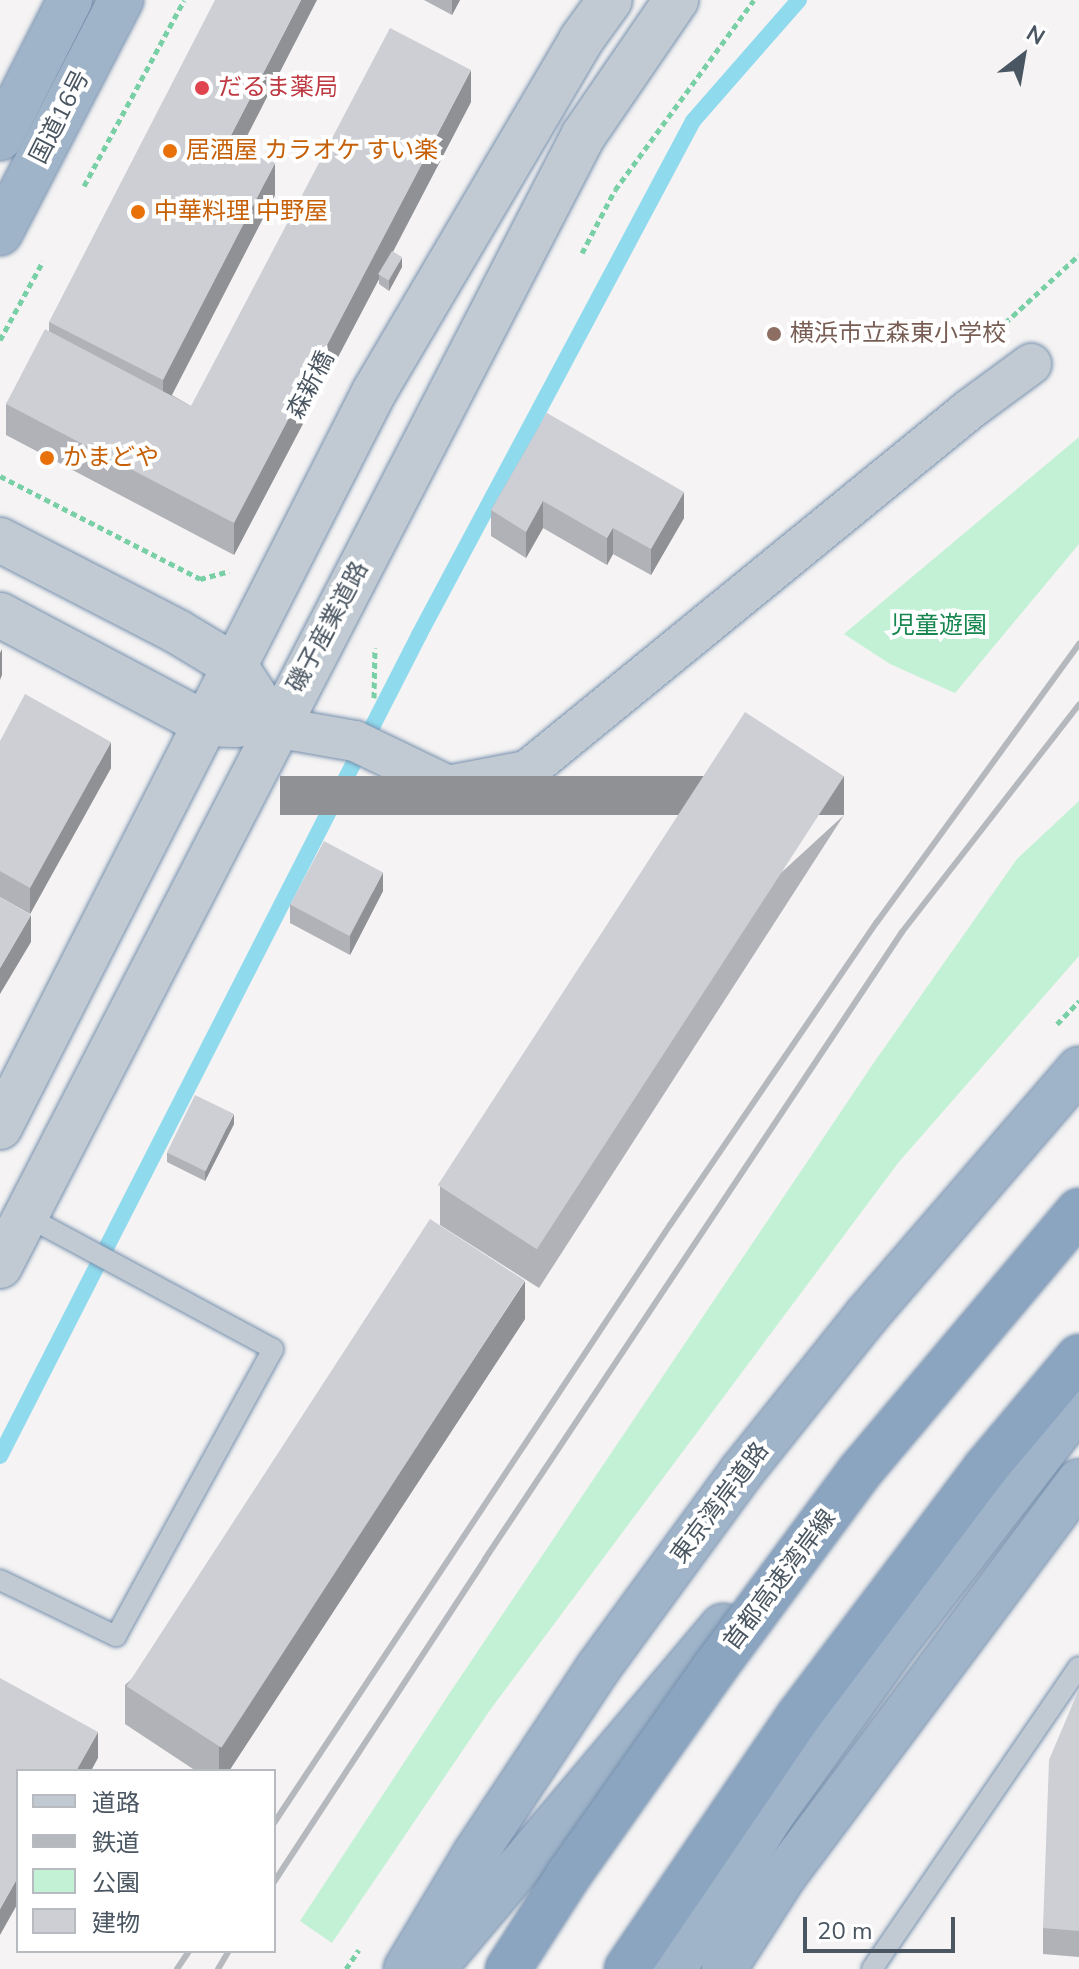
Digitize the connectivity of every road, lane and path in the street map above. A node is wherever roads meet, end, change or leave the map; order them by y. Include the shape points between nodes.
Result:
1 (70, 0) edge
2 (121, 0) edge
3 (184, 0) edge
4 (610, 0) edge
5 (676, 0) edge
6 (754, 0) edge
7 (0, 138) edge
8 (81, 191) dead end
9 (0, 233) edge
10 (1079, 255) edge
11 (44, 259) dead end
12 (579, 259) dead end
13 (0, 340) edge
14 (1031, 364) joint
15 (0, 476) edge
16 (0, 540) edge
17 (235, 570) dead end
18 (0, 615) edge
19 (383, 634) dead end
20 (236, 667) junction
21 (374, 703) dead end
22 (206, 724) junction
23 (275, 727) junction
24 (1079, 1069) edge
25 (0, 1127) edge
26 (1079, 1211) edge
27 (26, 1216) junction
28 (1079, 1223) edge
29 (0, 1266) edge
30 (1079, 1357) edge
31 (1079, 1405) edge
32 (1079, 1481) edge
33 (0, 1580) edge
34 (1079, 1667) edge
35 (406, 1969) edge
36 (433, 1969) edge
37 (508, 1969) edge
38 (627, 1969) edge
39 (674, 1969) edge
40 (724, 1969) edge
41 (872, 1969) edge

1 - 7 highway, 国道16号
2 - 9 highway, 国道16号
3 - 8 path
4 - 20 street via 581,40 374,392
5 - 23 street, 磯子産業道路 via 583,136
6 - 12 path via 615,190
10 - 14 path via 1001,327
11 - 13 path
14 - 23 street via 527,771 448,786 372,749
15 - 17 path via 200,579
16 - 20 street
18 - 22 street
19 - 21 path via 375,647
20 - 22 street
20 - 23 street
22 - 23 street
22 - 25 street
23 - 27 street, 磯子産業道路
24 - 35 highway, 東京湾岸道路 via 867,1315 742,1471 598,1668
26 - 37 highway, 首都高速湾岸線, bridge via 860,1471 715,1667
27 - 29 street, 磯子産業道路
27 - 33 lane via 273,1349 116,1636
28 - 36 highway via 858,1469
30 - 38 highway via 985,1469 799,1716
31 - 39 highway via 771,1816
32 - 40 highway via 783,1877
34 - 41 lane

